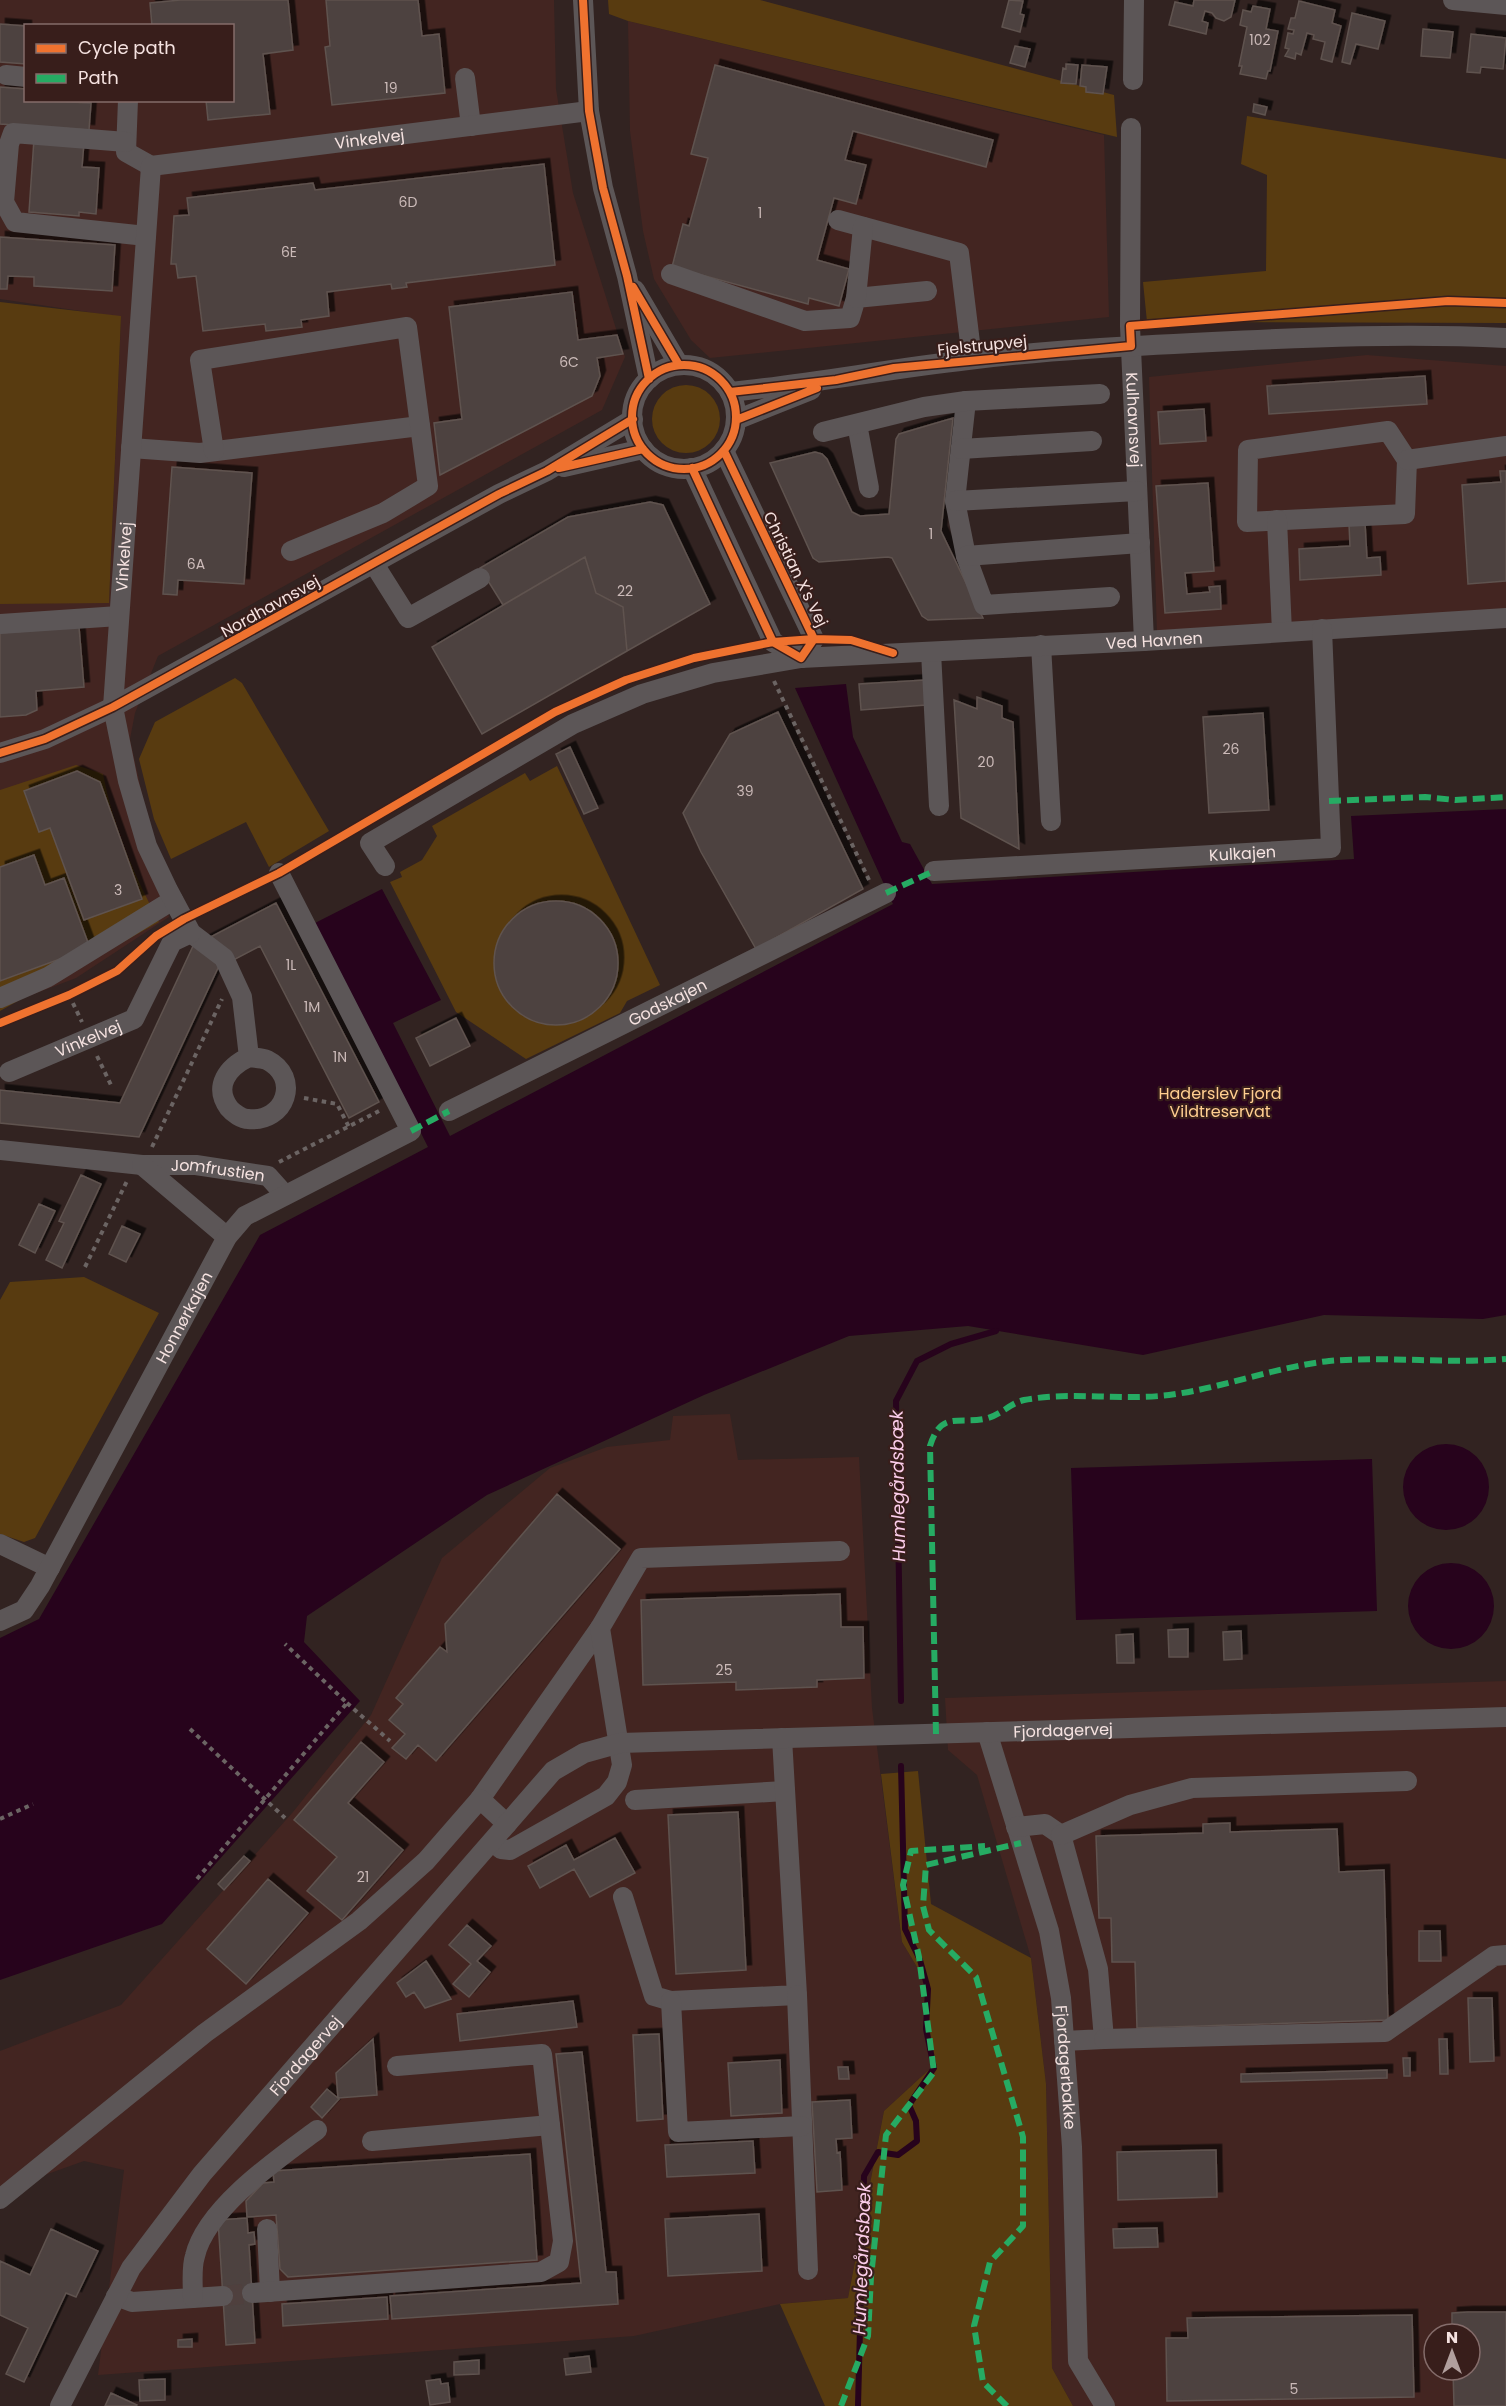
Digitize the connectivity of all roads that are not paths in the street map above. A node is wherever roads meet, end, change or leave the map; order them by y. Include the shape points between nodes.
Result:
1 (583, 0) edge
2 (1134, 0) edge
3 (1453, 0) edge
4 (1506, 5) edge
5 (465, 78) dead end
6 (1133, 80) dead end
7 (128, 102) edge
8 (589, 111) junction
9 (471, 126) junction
10 (1131, 128) dead end
11 (126, 141) junction
12 (151, 166) junction
13 (838, 220) dead end
14 (863, 227) junction
15 (146, 236) junction
16 (671, 274) dead end
17 (627, 276) junction
18 (927, 291) dead end
19 (856, 298) junction
20 (1506, 338) edge
21 (1131, 345) junction
22 (972, 359) junction
23 (680, 365) junction
24 (649, 379) junction
25 (836, 380) junction
26 (730, 393) junction
27 (1100, 394) dead end
28 (966, 400) junction
29 (633, 419) junction
30 (736, 420) junction
31 (858, 424) junction
32 (420, 426) junction
33 (823, 432) dead end
34 (1092, 441) dead end
35 (1506, 446) edge
36 (131, 447) junction
37 (643, 449) junction
38 (961, 449) junction
39 (214, 451) junction
40 (724, 451) junction
41 (1407, 460) junction
42 (692, 468) junction
43 (547, 471) junction
44 (869, 488) dead end
45 (1137, 491) junction
46 (956, 501) junction
47 (1277, 520) junction
48 (1140, 543) junction
49 (291, 551) dead end
50 (966, 556) junction
51 (374, 564) junction
52 (480, 578) dead end
53 (1110, 597) dead end
54 (119, 616) junction
55 (1506, 618) edge
56 (0, 624) edge
57 (1322, 629) junction
58 (1282, 632) junction
59 (1144, 641) junction
60 (1041, 645) junction
61 (931, 651) junction
62 (801, 658) junction
63 (112, 707) junction
64 (0, 753) edge
65 (939, 806) dead end
66 (1051, 821) dead end
67 (386, 866) dead end
68 (934, 871) dead end
69 (279, 873) dead end
70 (882, 896) road end
71 (173, 900) junction
72 (191, 933) junction
73 (0, 999) edge
74 (249, 1058) dead end
75 (9, 1072) dead end
76 (449, 1111) dead end
77 (0, 1150) edge
78 (139, 1165) junction
79 (285, 1195) junction
80 (227, 1237) junction
81 (0, 1544) edge
82 (840, 1551) dead end
83 (50, 1568) junction
84 (0, 1621) edge
85 (600, 1628) junction
86 (1506, 1717) edge
87 (987, 1732) junction
88 (782, 1738) junction
89 (620, 1743) junction
90 (1407, 1780) dead end
91 (785, 1791) junction
92 (480, 1799) junction
93 (635, 1800) dead end
94 (507, 1824) junction
95 (1016, 1827) junction
96 (1061, 1834) junction
97 (493, 1841) junction
98 (624, 1897) dead end
99 (1506, 1955) edge
100 (797, 1995) junction
101 (671, 2001) junction
102 (1104, 2039) junction
103 (1065, 2041) junction
104 (397, 2066) dead end
105 (550, 2126) junction
106 (802, 2126) junction
107 (317, 2130) dead end
108 (372, 2140) dead end
109 (0, 2199) edge
110 (267, 2229) dead end
111 (808, 2270) dead end
112 (116, 2296) junction
113 (223, 2296) tunnel mouth
114 (193, 2298) junction
115 (60, 2406) edge
116 (1105, 2406) edge

1 - 8 street
2 - 6 street
3 - 4 street
5 - 9 street
7 - 11 street
8 - 9 street, Vinkelvej
8 - 17 street via 603,188
9 - 12 street, Vinkelvej
10 - 21 street, Kulhavnsvej
11 - 12 street via 126,152
11 - 15 street via 13,133 4,202 15,222
12 - 15 street, Vinkelvej
13 - 14 street
14 - 19 street
14 - 22 street via 958,253
15 - 36 street, Vinkelvej
16 - 19 street via 805,321 850,318
17 - 23 street
17 - 24 street
18 - 19 street
20 - 21 street, Fjelstrupvej via 1436,335
21 - 22 street, Fjelstrupvej
21 - 45 street, Kulhavnsvej
22 - 25 street, Fjelstrupvej via 894,368
23 - 24 street
23 - 26 street via 712,373
24 - 29 street via 635,400
25 - 26 street, Fjelstrupvej
25 - 30 street, Fjelstrupvej
26 - 30 street
27 - 28 street
28 - 31 street via 924,406
28 - 38 street
29 - 37 street
29 - 43 street, Nordhavnsvej
30 - 40 street
31 - 33 street
31 - 44 street
32 - 39 street
32 - 39 street via 407,327 200,360
32 - 49 street via 428,486 383,513
34 - 38 street
35 - 41 street
36 - 39 street
36 - 54 street, Vinkelvej
37 - 42 street via 665,465
37 - 43 street, Nordhavnsvej
38 - 46 street
40 - 42 street
40 - 62 street, Christian X's Vej via 814,639
41 - 47 street via 1405,514
41 - 47 street via 1388,431 1248,450 1247,522
42 - 62 street via 773,642
43 - 51 street, Nordhavnsvej
45 - 46 street
45 - 48 street, Kulhavnsvej
46 - 50 street
47 - 58 street
48 - 50 street
48 - 59 street, Kulhavnsvej
50 - 53 street via 984,605
51 - 52 street via 408,618
51 - 63 street, Nordhavnsvej
54 - 56 street
54 - 63 street, Vinkelvej
55 - 57 street, Ved Havnen
57 - 58 street, Ved Havnen
57 - 68 street, Kulkajen via 1331,848
58 - 59 street, Ved Havnen
59 - 60 street, Ved Havnen
60 - 61 street, Ved Havnen
60 - 66 street
61 - 62 street, Ved Havnen
61 - 65 street
62 - 67 street via 713,673 642,694 573,724 370,843
63 - 64 street, Nordhavnsvej via 45,739
63 - 71 street, Vinkelvej via 147,846
69 - 79 street, Honnørkajen via 411,1131
70 - 76 street, Godskajen
71 - 72 street, Vinkelvej
71 - 73 street via 48,977
72 - 74 street, Vinkelvej via 224,958 242,997
72 - 75 street, Vinkelvej via 172,942 134,1018
77 - 78 street, Jomfrustien
78 - 79 street, Jomfrustien via 196,1165 268,1176
78 - 80 street, Jomfrustien
79 - 80 street, Honnørkajen via 245,1215
80 - 83 street, Honnørkajen
81 - 83 street
82 - 85 street via 641,1558
83 - 84 street, Honnørkajen via 24,1610
85 - 89 street
85 - 92 street
86 - 87 street, Fjordagervej
87 - 88 street, Fjordagervej
87 - 95 street, Fjordagerbakke
88 - 89 street, Fjordagervej
88 - 91 street
89 - 94 street, Fjordagervej via 584,1753 553,1771
89 - 97 street via 622,1766 617,1782 606,1796 510,1850 501,1849
90 - 96 street via 1192,1788 1130,1805
91 - 93 street
91 - 100 street
92 - 94 street
92 - 109 street via 426,1861 359,1922 206,2033
94 - 97 street, Fjordagervej
95 - 96 street via 1045,1824
95 - 103 street, Fjordagerbakke via 1049,1931
96 - 102 street via 1098,1969
97 - 112 street, Fjordagervej via 202,2174 130,2268
98 - 101 street via 654,1996
99 - 102 street via 1494,1956 1385,2031
100 - 101 street
100 - 106 street
101 - 106 street via 678,2132
102 - 103 street
103 - 116 street, Fjordagerbakke via 1078,2361
104 - 105 street via 542,2054
105 - 108 street
105 - 110 street via 564,2241 560,2262 541,2272 261,2293
106 - 111 street
107 - 114 street via 266,2167 213,2218 195,2255
112 - 114 street via 132,2302
112 - 115 street, Fjordagervej
113 - 114 street

